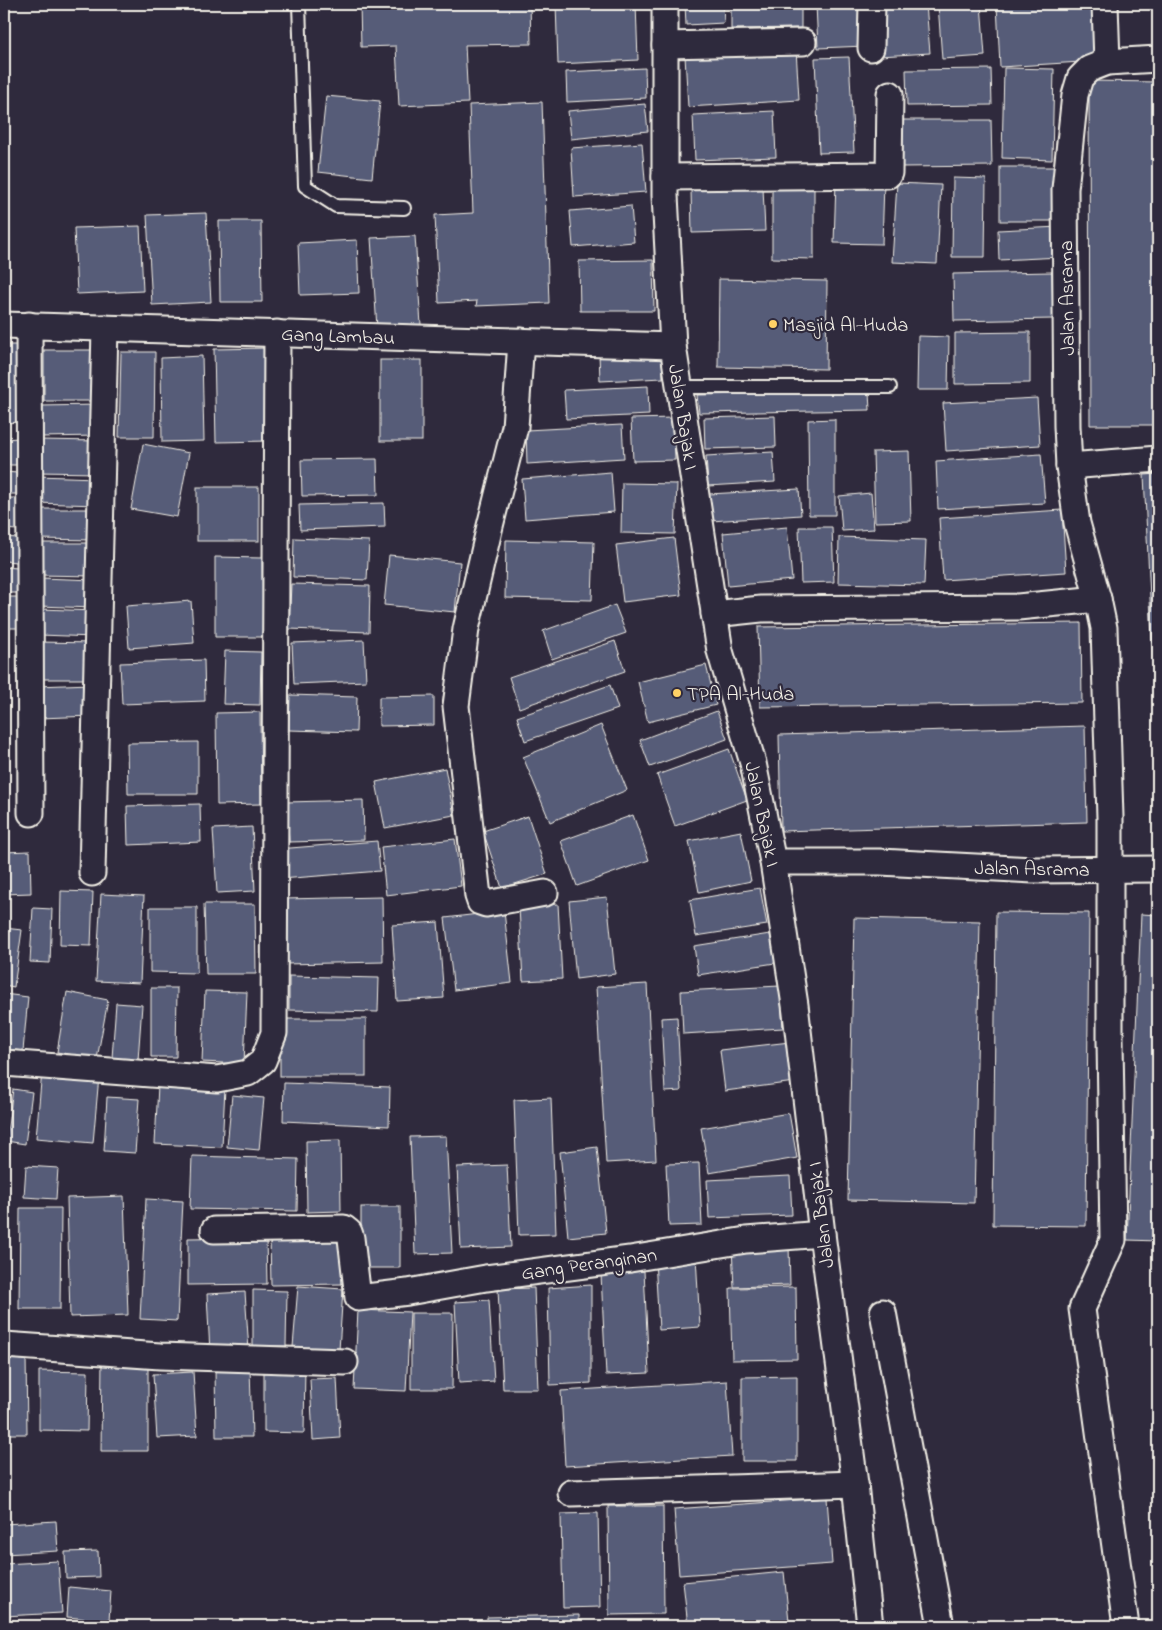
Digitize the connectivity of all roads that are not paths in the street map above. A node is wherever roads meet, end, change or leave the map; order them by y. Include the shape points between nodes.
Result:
1 (299, 4) edge
2 (665, 4) edge
3 (872, 4) edge
4 (1105, 4) edge
5 (803, 42) dead end
6 (665, 45) junction
7 (872, 48) dead end
8 (1158, 59) edge
9 (1106, 62) junction
10 (890, 94) dead end
11 (665, 177) junction
12 (404, 208) dead end
13 (4, 325) edge
14 (30, 325) junction
15 (105, 328) junction
16 (277, 333) junction
17 (522, 341) junction
18 (673, 346) junction
19 (680, 387) junction
20 (890, 387) dead end
21 (1158, 459) edge
22 (1069, 466) junction
23 (1098, 599) junction
24 (714, 614) junction
25 (31, 813) dead end
26 (773, 862) junction
27 (1158, 869) edge
28 (1109, 870) junction
29 (92, 873) dead end
30 (545, 893) dead end
31 (4, 1064) edge
32 (214, 1230) dead end
33 (822, 1234) junction
34 (883, 1312) dead end
35 (4, 1345) edge
36 (345, 1362) dead end
37 (855, 1484) junction
38 (571, 1493) dead end
39 (870, 1626) edge
40 (941, 1626) edge
41 (1126, 1626) edge

1 - 12 lane via 305,186 336,206
2 - 6 street, Jalan Bajak I
3 - 7 street
4 - 9 street
5 - 6 street
6 - 11 street, Jalan Bajak I
8 - 9 street, Jalan Asrama
9 - 22 street, Jalan Asrama via 1089,69 1080,78 1075,95 1065,189
10 - 11 street via 888,175
11 - 18 street, Jalan Bajak I
13 - 14 street, Gang Lambau
14 - 15 street, Gang Lambau
14 - 25 street
15 - 16 street, Gang Lambau
15 - 29 street
16 - 17 street, Gang Lambau
16 - 31 street via 274,1033 263,1061 248,1073 217,1079
17 - 18 street, Gang Lambau
17 - 30 street via 515,427 466,629 456,706 480,902 486,904
18 - 19 street, Jalan Bajak I
19 - 20 lane
19 - 24 street, Jalan Bajak I
21 - 22 street
22 - 23 street, Jalan Asrama via 1077,523
23 - 24 street via 1018,607 761,609
23 - 28 street, Jalan Asrama via 1104,628
24 - 26 street, Jalan Bajak I via 720,651 753,763
26 - 28 street, Jalan Asrama via 880,862 1033,870
26 - 33 street, Jalan Bajak I via 795,1005
27 - 28 street
28 - 41 street via 1113,1240 1082,1309
32 - 33 street, Gang Peranginan via 344,1228 351,1238 358,1298 746,1240
33 - 37 street, Jalan Bajak I
34 - 40 street
35 - 36 street via 160,1356
37 - 38 street
37 - 39 street, Jalan Bajak I

